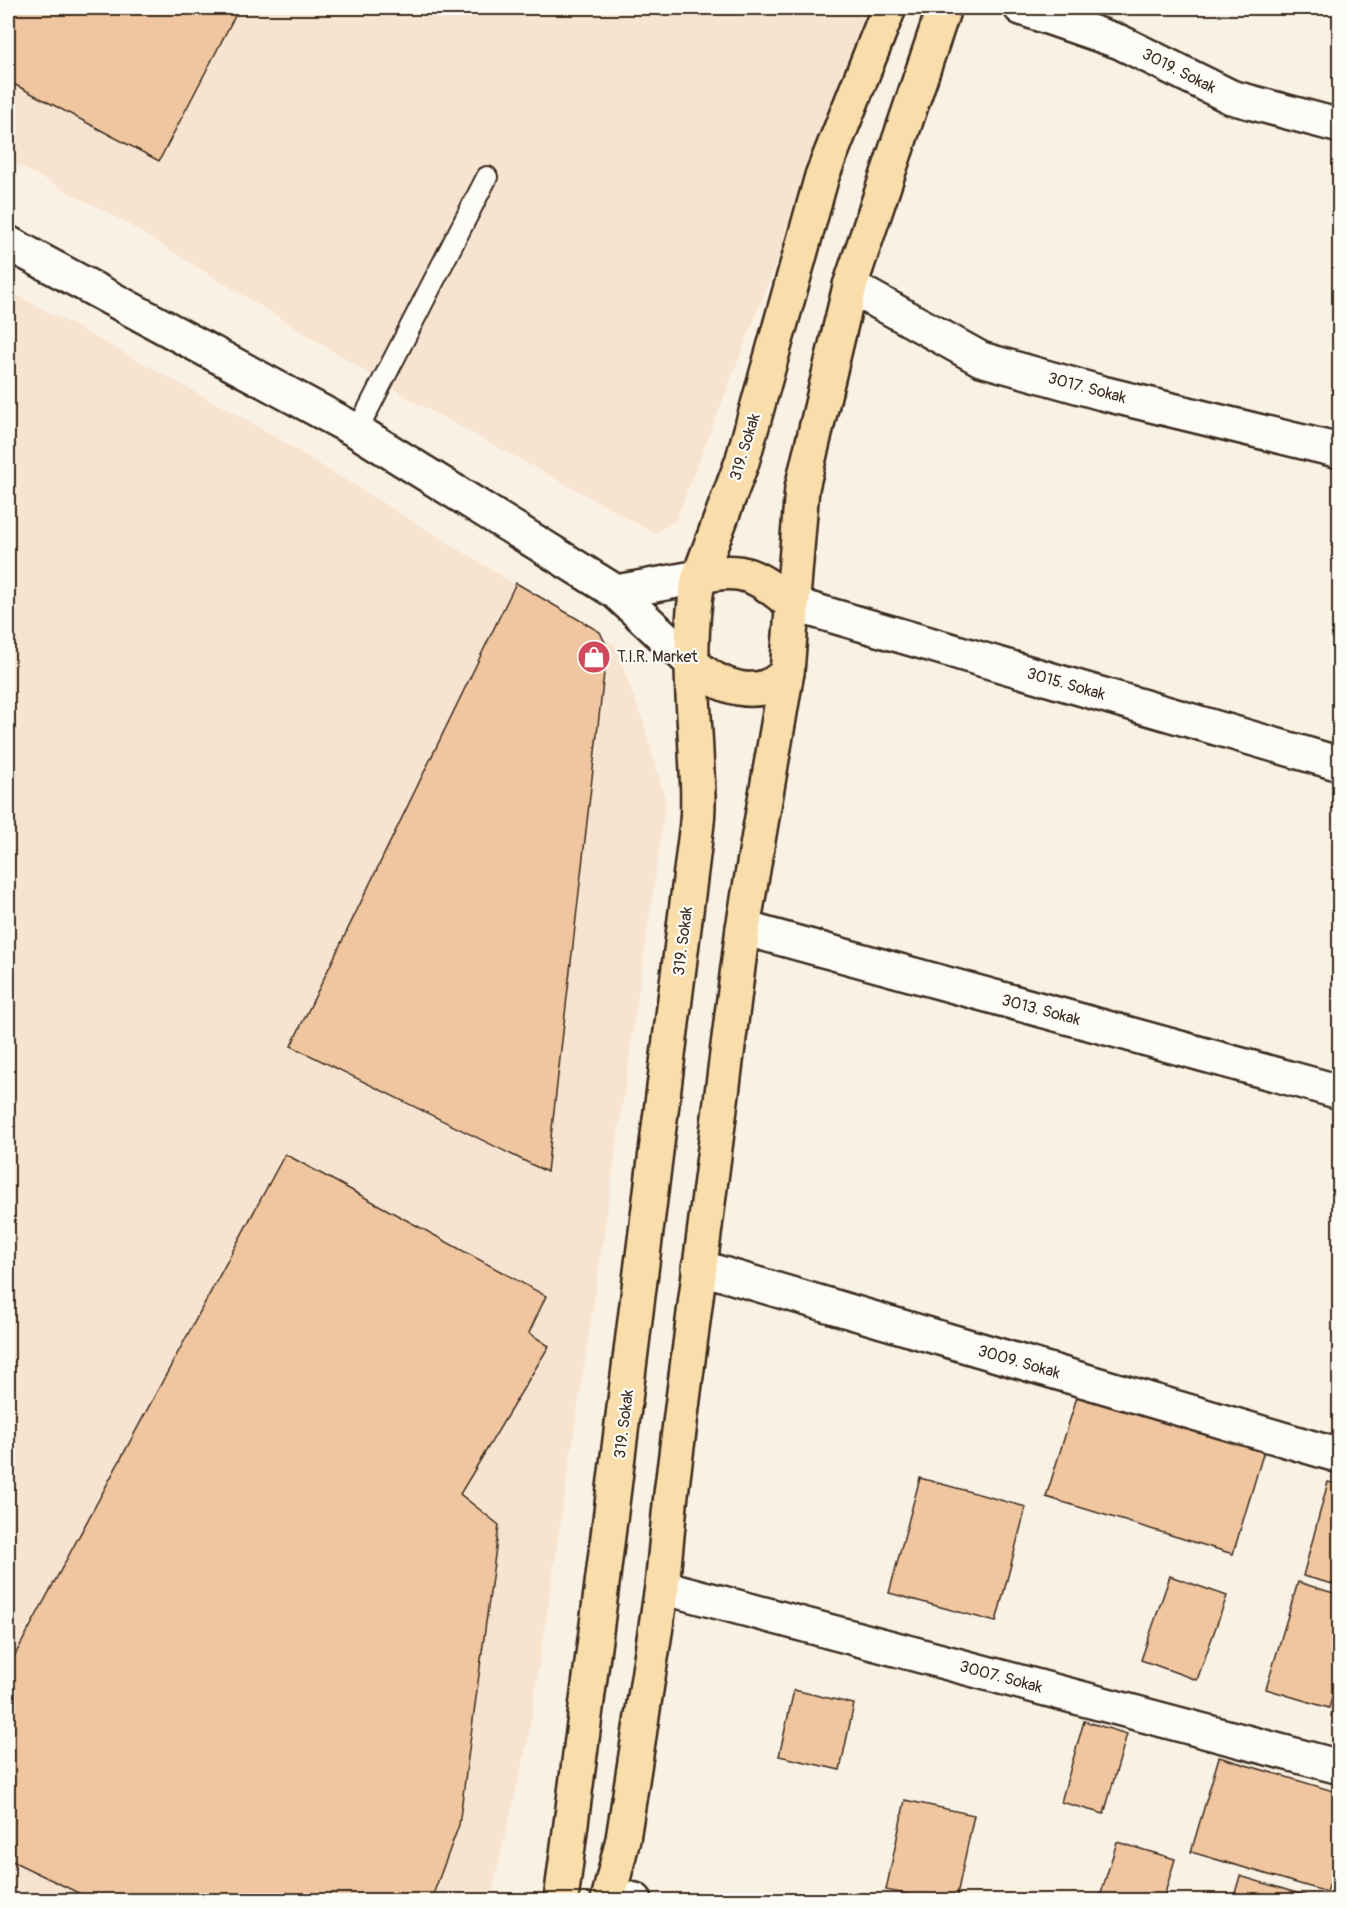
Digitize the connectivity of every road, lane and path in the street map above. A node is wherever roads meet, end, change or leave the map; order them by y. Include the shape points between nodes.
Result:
1 (889, 8) edge
2 (944, 8) edge
3 (1021, 8) edge
4 (1340, 126) edge
5 (487, 177) dead end
6 (8, 243) edge
7 (850, 286) junction
8 (357, 431) junction
9 (1340, 451) edge
10 (699, 577) junction
11 (616, 592) junction
12 (792, 604) junction
13 (692, 663) junction
14 (787, 672) junction
15 (1340, 764) edge
16 (743, 928) junction
17 (1340, 1092) edge
18 (699, 1267) junction
19 (1340, 1456) edge
20 (662, 1587) junction
21 (1340, 1767) edge
22 (618, 1898) edge
23 (561, 1900) edge

1 - 10 main road, 319. Sokak via 822,176 742,462
2 - 7 main road
3 - 4 street, 3019. Sokak via 1120,42 1231,98
5 - 8 lane
6 - 8 street
7 - 9 street, 3017. Sokak via 981,359
7 - 12 main road via 802,488
8 - 11 street
10 - 11 street
10 - 12 main road via 729,572 754,576
10 - 13 main road, 319. Sokak via 691,629
11 - 13 street
12 - 14 main road
12 - 15 street, 3015. Sokak
13 - 14 main road via 716,681 735,688 775,683
13 - 23 main road, 319. Sokak via 699,810
14 - 16 main road
16 - 17 street, 3013. Sokak
16 - 18 main road
18 - 19 street, 3009. Sokak
18 - 20 main road
20 - 21 street, 3007. Sokak
20 - 22 main road via 623,1839

